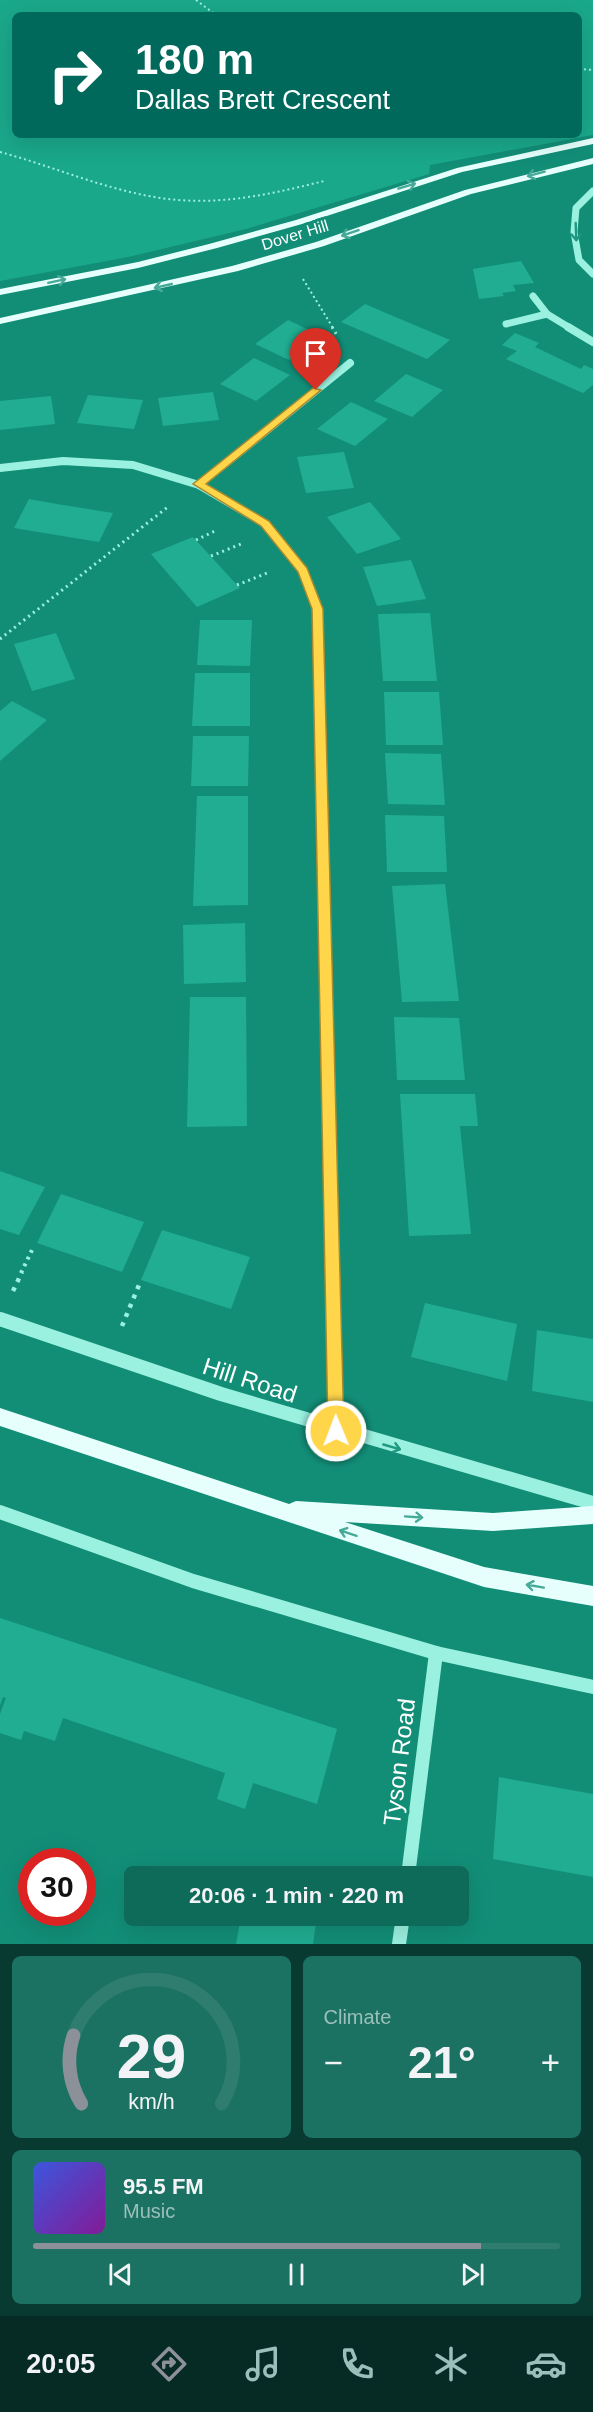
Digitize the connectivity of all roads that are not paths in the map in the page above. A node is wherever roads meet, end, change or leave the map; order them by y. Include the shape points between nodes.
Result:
1 (593, 141) edge
2 (593, 161) edge
3 (593, 191) edge
4 (593, 274) edge
5 (0, 292) edge
6 (533, 296) dead end
7 (547, 314) junction
8 (0, 321) edge
9 (506, 324) dead end
10 (593, 342) edge
11 (350, 363) dead end
12 (0, 468) edge
13 (199, 484) junction
14 (0, 1319) edge
15 (0, 1417) edge
16 (336, 1431) junction
17 (593, 1503) edge
18 (272, 1508) junction
19 (0, 1512) edge
20 (593, 1515) edge
21 (593, 1596) edge
22 (436, 1653) junction
23 (593, 1687) edge
24 (409, 1866) edge
25 (402, 1926) edge
26 (399, 1944) edge

5 -> 1 main road, Dover Hill via 213,246 460,170
2 -> 8 main road, Dover Hill via 468,192 320,244 234,269
3 -> 4 street via 576,208 574,232 579,260
6 - 7 street
7 - 9 street
7 - 10 street
11 - 13 street
12 - 13 street via 63,461 133,465
13 - 16 street via 265,524 303,571 318,609
14 - 16 street, Hill Road
15 - 18 main road
16 -> 17 street, Hill Road
18 -> 20 main road via 493,1522
21 -> 18 main road via 484,1576
19 - 22 street via 193,1581
22 - 23 street
22 - 24 street, Tyson Road
25 - 26 street

